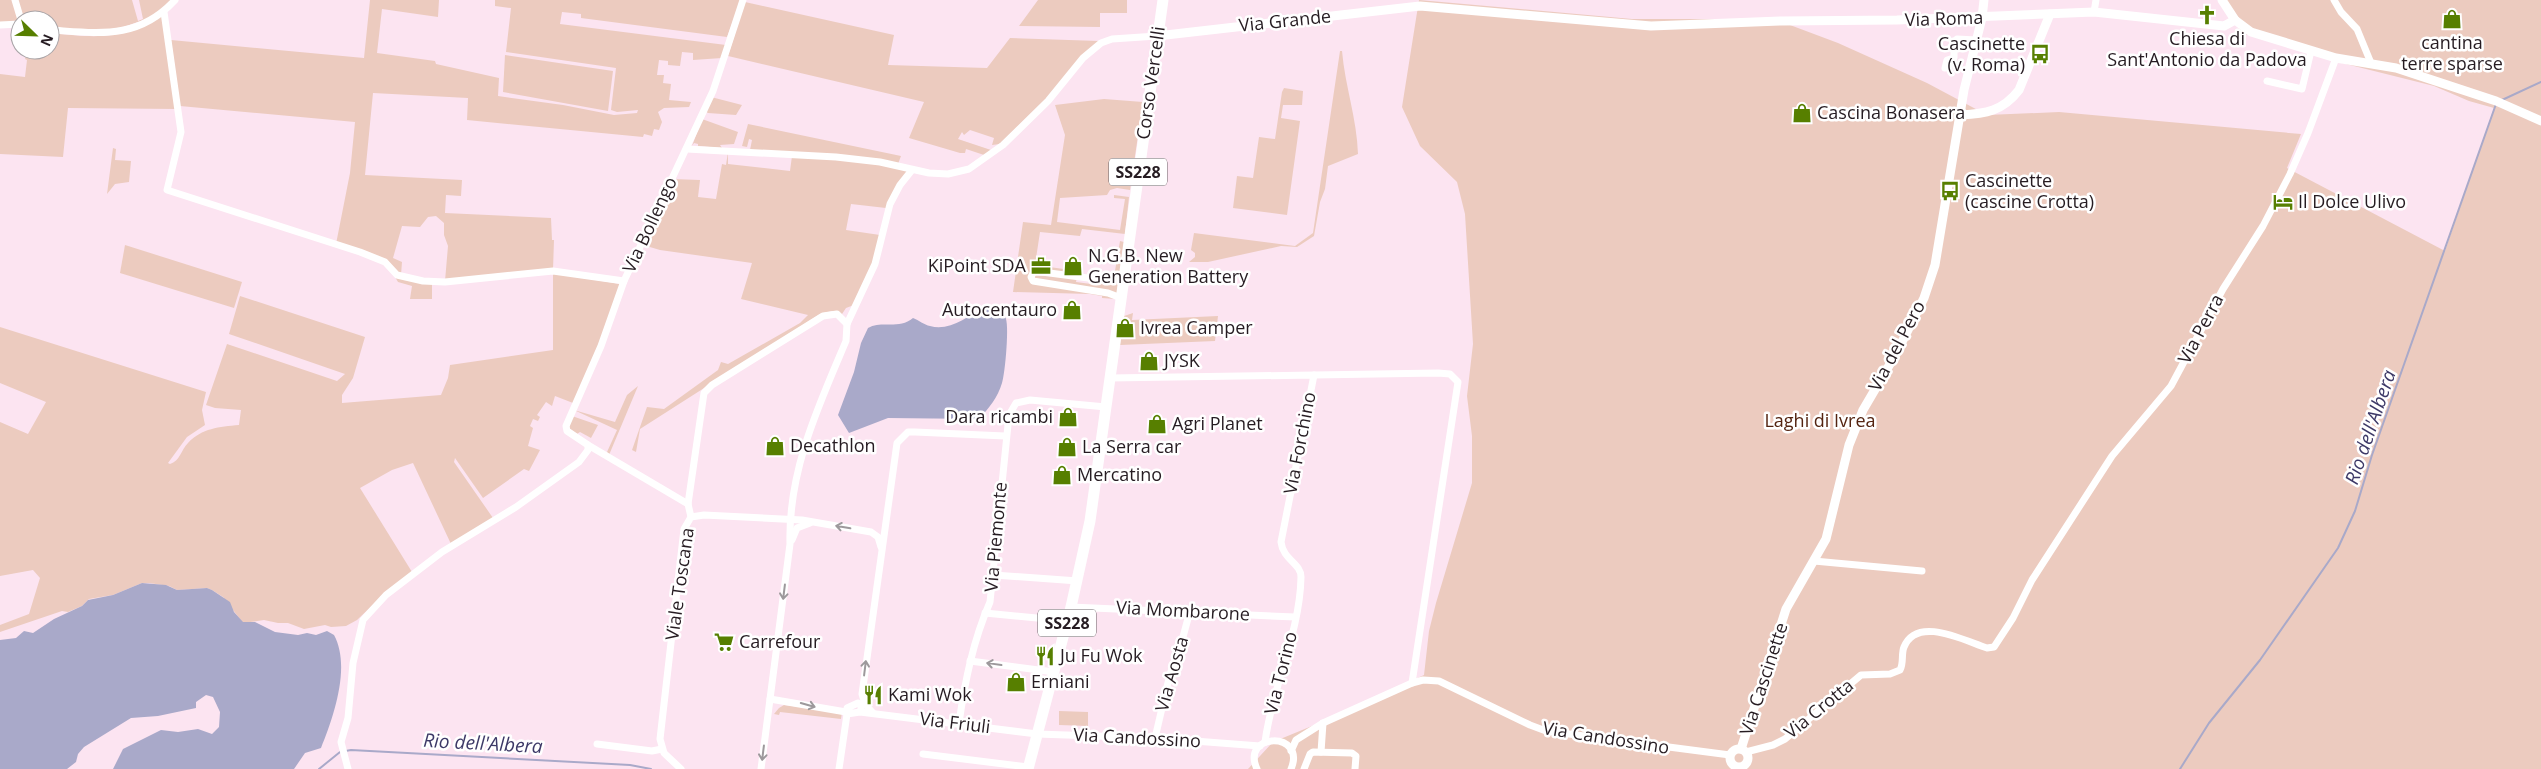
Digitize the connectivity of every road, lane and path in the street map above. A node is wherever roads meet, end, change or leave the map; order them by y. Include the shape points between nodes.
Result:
1 (174, 0) edge
2 (743, 0) edge
3 (1163, 0) edge
4 (1984, 0) edge
5 (2096, 0) edge
6 (2222, 0) edge
7 (2334, 0) edge
8 (1426, 3) edge
9 (164, 12) junction
10 (2094, 12) junction
11 (2050, 14) junction
12 (1982, 18) junction
13 (2235, 20) junction
14 (1651, 26) joint
15 (60, 31) edge
16 (1157, 36) junction
17 (1976, 40) junction
18 (2311, 51) junction
19 (2336, 58) junction
20 (2371, 63) junction
21 (1945, 68) dead end
22 (2267, 81) dead end
23 (1961, 115) junction
24 (2541, 121) edge
25 (687, 149) junction
26 (912, 170) junction
27 (1088, 278) dead end
28 (624, 281) junction
29 (1121, 298) junction
30 (847, 324) junction
31 (1314, 375) junction
32 (1110, 378) junction
33 (1106, 406) junction
34 (1005, 436) junction
35 (587, 444) junction
36 (688, 504) junction
37 (691, 517) junction
38 (886, 518) junction
39 (790, 520) junction
40 (815, 523) junction
41 (871, 532) junction
42 (790, 544) junction
43 (881, 547) junction
44 (1814, 561) junction
45 (1922, 571) dead end
46 (994, 575) junction
47 (2032, 580) joint
48 (1078, 581) junction
49 (1071, 606) junction
50 (1786, 609) joint
51 (1190, 611) junction
52 (985, 613) junction
53 (1295, 617) junction
54 (1068, 621) junction
55 (970, 661) junction
56 (1054, 672) junction
57 (1412, 683) junction
58 (770, 699) junction
59 (862, 706) junction
60 (847, 713) junction
61 (873, 713) junction
62 (959, 723) junction
63 (1323, 723) junction
64 (1037, 734) junction
65 (1155, 738) junction
66 (1296, 740) junction
67 (1269, 742) junction
68 (597, 744) dead end
69 (1238, 745) junction
70 (661, 747) junction
71 (1291, 751) junction
72 (1744, 751) junction
73 (1321, 752) junction
74 (923, 754) dead end
75 (1733, 765) edge
76 (1254, 767) edge
77 (1028, 768) edge
78 (348, 769) edge
79 (681, 769) edge
80 (761, 769) edge
81 (839, 769) edge
82 (1291, 769) edge
83 (1304, 769) edge
84 (1355, 769) edge

1 - 9 street
2 - 25 street, Via Bollengo via 719,75
3 - 16 main road, Corso Vercelli / SS228
4 - 12 street, Via del Pero
5 - 10 street
6 - 13 street
7 - 20 street via 2357,28
8 - 14 street, Via Grande
8 - 16 street, Via Grande
9 - 15 street via 129,29 108,34
9 - 28 street via 181,132 167,190 360,252 385,262 402,277 445,282 553,271
10 - 11 street, Via Roma
10 - 13 street, Via Roma via 2224,26
11 - 12 street, Via Roma
11 - 23 street via 2019,90 2011,100 1986,114
12 - 14 street, Via Roma
12 - 17 street, Via del Pero
13 - 18 street via 2251,32
16 - 26 street via 1112,39 1092,50 1048,102 1003,145 969,169 948,174
16 - 29 main road, Corso Vercelli / SS228
17 - 21 street via 1954,42 1954,58 1947,60
17 - 23 street, Via del Pero
18 - 19 street
18 - 22 street via 2302,89
19 - 20 street
19 - 47 street, Via Perra via 2290,174 2171,386 2112,456
20 - 24 street via 2396,68 2499,102
23 - 44 street, Via del Pero via 1935,264 1924,298 1898,352 1863,410 1850,445 1832,523
25 - 26 street via 836,157
25 - 28 street, Via Bollengo via 667,185
26 - 30 street via 890,204 875,264
27 - 29 street via 1034,271 1031,277 1033,281 1108,292
28 - 35 street, Via Bollengo via 601,346 566,426 567,431
29 - 32 main road, Corso Vercelli / SS228
30 - 36 street via 836,314 824,316 704,393
30 - 39 street via 846,341 804,444
31 - 32 street, Via Forchino
31 - 53 street, Via Forchino via 1281,542 1282,551 1300,569
31 - 57 street via 1438,373 1450,374 1458,382
32 - 33 main road, SS228
33 - 34 street, Via Piemonte via 1030,400 1016,403 1009,415
33 - 48 main road, SS228
34 - 38 street via 915,432 902,436 894,455
34 - 46 street, Via Piemonte
35 - 36 street
35 - 78 street via 588,450 579,462 516,507 442,552 386,595 363,620 353,663 348,718 340,742
36 - 37 street
37 - 39 street, Viale Toscana
37 - 70 street, Viale Toscana via 684,529
38 - 41 street
38 - 43 street
39 - 40 street, Viale Toscana
39 - 42 street
41 -> 40 street, Viale Toscana
40 - 42 street via 798,528
41 - 43 street via 878,537
42 -> 58 street
59 -> 43 street
44 - 45 street
44 - 50 street, Via del Pero
46 - 48 street
46 - 52 street, Via Piemonte
47 - 72 street, Via Crotta via 1994,647 1987,648 1934,632 1916,634 1904,645 1900,670 1890,674 1861,675 1785,738 1773,745
48 - 49 main road, SS228
49 - 51 street, Via Mombarone
49 - 54 main road, SS228
50 - 72 street, Via Cascinette
51 - 53 street, Via Mombarone
51 - 65 street, Via Aosta via 1170,674
52 - 54 street
52 - 55 street, Via Piemonte
53 - 67 street, Via Torino via 1267,729
54 - 56 main road, SS228
56 -> 55 street
55 - 62 street, Via Piemonte
56 - 64 main road, SS228
57 - 63 street, Via Candossino
57 - 75 street, Via Candossino via 1439,681 1546,731
58 -> 60 street
58 -> 80 street
59 - 60 street via 858,703 848,707
59 - 61 street
59 - 61 street, Via Friuli
60 - 81 street
61 - 62 street, Via Friuli
62 - 64 street, Via Friuli
63 - 66 street, Via Candossino
63 - 73 street
64 - 65 street, Via Candossino
64 - 77 main road, SS228
65 - 69 street, Via Candossino
66 - 67 street, Via Candossino
66 - 71 street
67 - 69 street, Via Candossino
67 - 71 street
67 - 76 street via 1255,753
68 - 70 street via 652,751
69 - 76 street via 1250,753
70 - 79 street
71 - 82 street
72 - 75 street via 1734,750
72 - 75 street, Via Cascinette via 1746,763
73 - 83 street via 1310,754
73 - 84 street via 1352,753 1356,756
74 - 77 street

